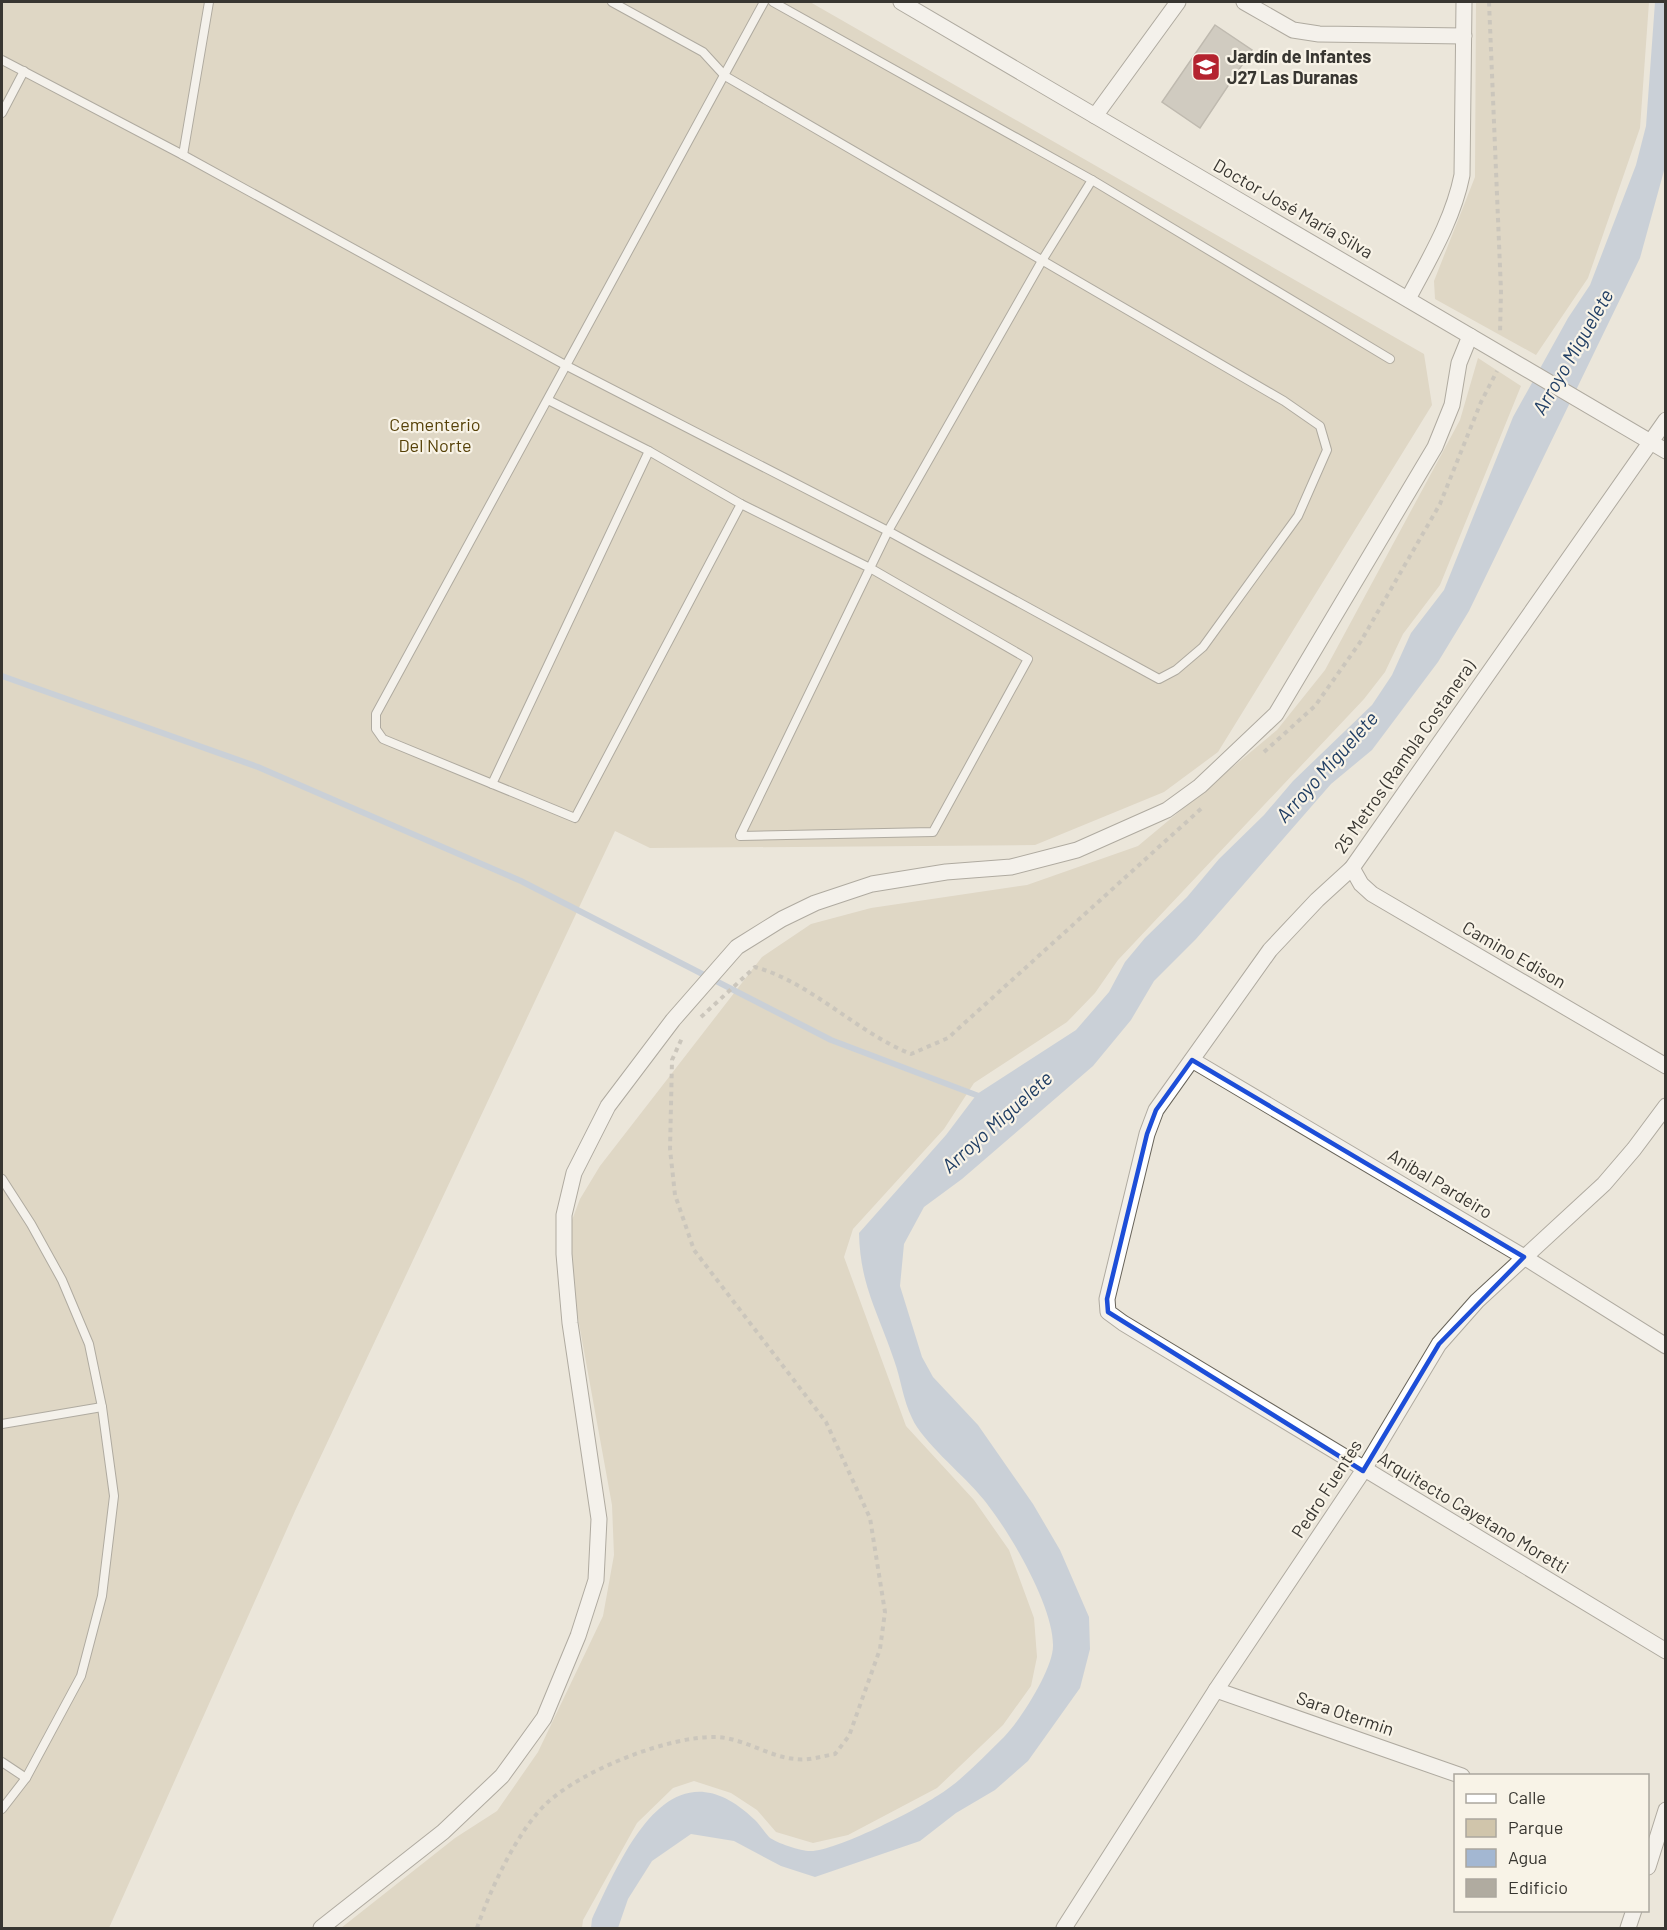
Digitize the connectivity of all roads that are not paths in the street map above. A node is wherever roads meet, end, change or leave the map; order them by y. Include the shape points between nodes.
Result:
1 (209, 2) edge
2 (612, 2) edge
3 (764, 2) edge
4 (773, 2) edge
5 (901, 2) edge
6 (1178, 2) edge
7 (1244, 2) edge
8 (1464, 2) edge
9 (1464, 36) junction
10 (2, 60) edge
11 (24, 72) junction
12 (725, 76) junction
13 (2, 113) edge
14 (1095, 116) junction
15 (183, 155) junction
16 (1092, 180) junction
17 (1043, 259) junction
18 (1408, 299) junction
19 (1470, 336) junction
20 (1390, 359) dead end
21 (567, 366) junction
22 (548, 400) junction
23 (1665, 420) edge
24 (1648, 441) junction
25 (649, 451) junction
26 (1665, 451) edge
27 (741, 504) junction
28 (888, 531) junction
29 (870, 568) junction
30 (492, 784) junction
31 (1352, 868) junction
32 (1192, 1060) junction
33 (1665, 1066) edge
34 (1665, 1106) edge
35 (2, 1179) edge
36 (1524, 1257) junction
37 (1108, 1312) joint
38 (1665, 1346) edge
39 (102, 1407) junction
40 (2, 1424) edge
41 (1363, 1471) junction
42 (1665, 1652) edge
43 (1216, 1690) junction
44 (2, 1762) edge
45 (1456, 1774) edge
46 (26, 1778) junction
47 (2, 1809) edge
48 (1665, 1810) edge
49 (1651, 1842) edge
50 (1634, 1912) edge
51 (1071, 1927) edge
52 (321, 1929) edge
53 (1628, 1929) edge

1 - 15 lane
2 - 12 lane via 703,52
3 - 12 lane
4 - 16 lane
5 - 14 street, Doctor José María Silva
6 - 14 street
7 - 9 street via 1293,30 1319,34
8 - 9 street
9 - 18 street via 1462,175 1456,202
10 - 11 lane
11 - 13 lane
11 - 15 lane
12 - 17 lane
12 - 21 lane
14 - 18 street, Doctor José María Silva
15 - 21 lane
16 - 17 lane
16 - 20 lane
17 - 28 lane
17 - 28 lane via 1284,400 1320,426 1327,450 1298,516 1203,647 1159,679
18 - 19 street, Doctor José María Silva
19 - 24 street, Doctor José María Silva
19 - 52 street via 1452,405 1435,447 1276,714 1200,786 1167,810 1077,850 1011,867 872,884 782,919 737,947 673,1020 608,1106 574,1173 564,1215 570,1323 599,1519 596,1580 578,1636 544,1718 502,1776 443,1832
21 - 22 lane
21 - 28 lane
22 - 25 lane
22 - 30 lane via 376,714 376,729 383,739
23 - 24 street, 25 Metros (Rambla Costanera)
24 - 26 street, Doctor José María Silva
24 - 31 street, 25 Metros (Rambla Costanera)
25 - 27 lane
25 - 30 lane
27 - 29 lane
27 - 30 lane via 575,818
28 - 29 lane
29 - 29 lane via 865,579 740,836 933,832 1028,659
31 - 32 street, 25 Metros (Rambla Costanera) via 1270,950
31 - 33 street, Camino Edison via 1372,894
32 - 36 street, Aníbal Pardeiro
32 - 37 street, 25 Metros (Rambla Costanera) via 1156,1110 1147,1134 1107,1299
34 - 36 street, Pedro Fuentes via 1604,1184
35 - 39 lane via 62,1280 89,1344
36 - 38 street, Aníbal Pardeiro
36 - 41 street, Pedro Fuentes via 1439,1344
37 - 41 street, Arquitecto Cayetano Moretti
39 - 40 lane
39 - 46 lane via 114,1496 102,1596 81,1676
41 - 42 street, Arquitecto Cayetano Moretti
41 - 43 street, Pedro Fuentes
43 - 45 street, Sara Otermin
43 - 51 street, Pedro Fuentes
44 - 46 lane
46 - 47 lane
48 - 49 street
50 - 53 street

